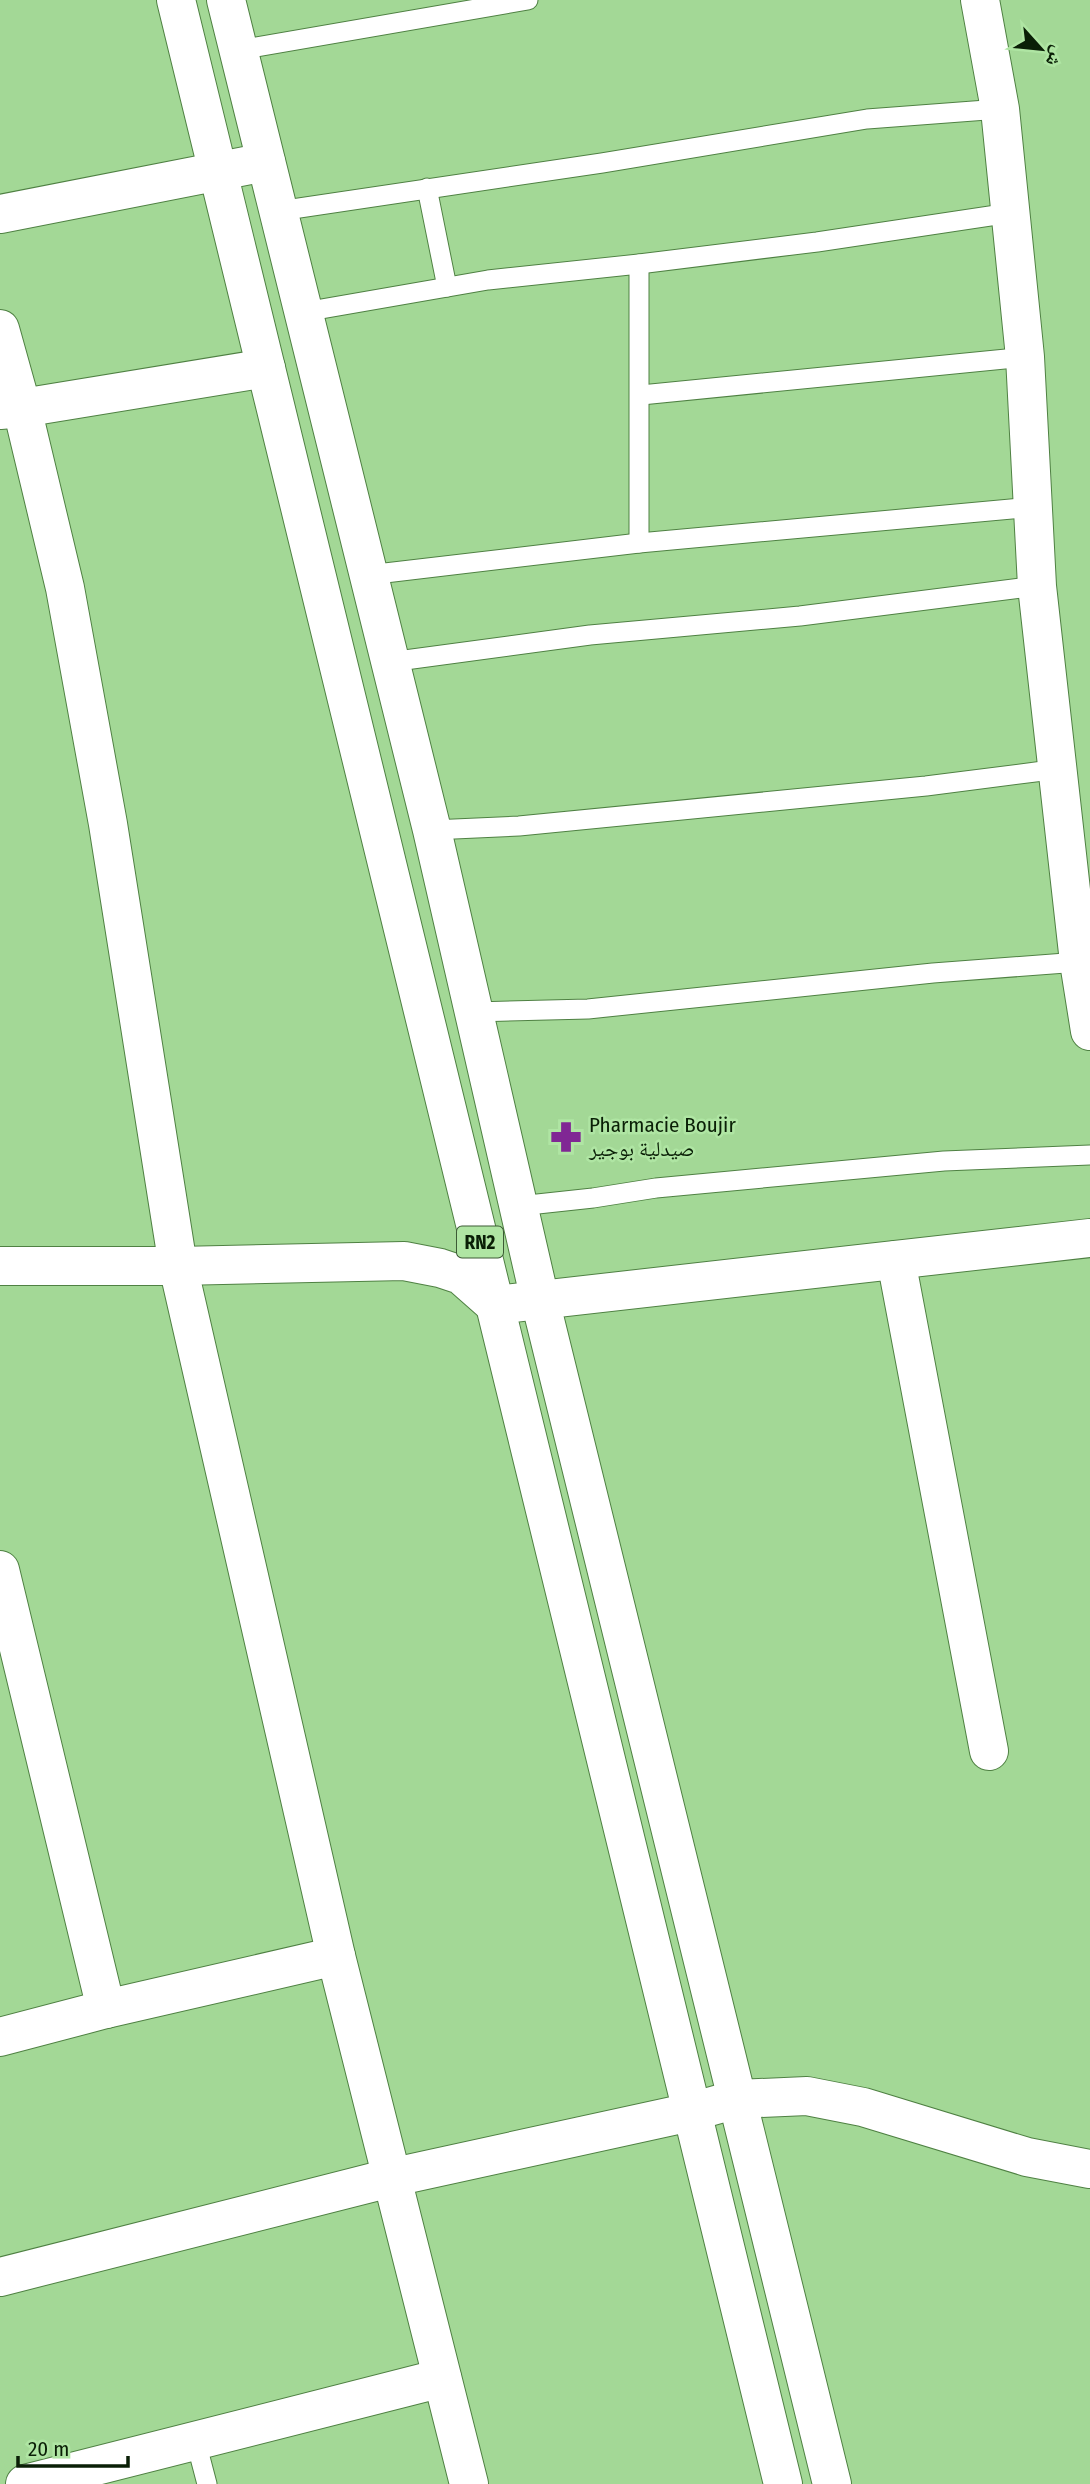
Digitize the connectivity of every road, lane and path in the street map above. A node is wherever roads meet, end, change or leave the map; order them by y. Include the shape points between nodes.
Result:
1 (176, 0) edge
2 (226, 0) edge
3 (528, 0) edge
4 (980, 0) edge
5 (239, 50) junction
6 (1000, 109) junction
7 (266, 162) junction
8 (218, 172) junction
9 (427, 188) junction
10 (279, 211) junction
11 (1010, 213) junction
12 (0, 214) edge
13 (639, 264) junction
14 (447, 287) junction
15 (304, 312) junction
16 (0, 329) edge
17 (1025, 357) junction
18 (266, 368) junction
19 (640, 395) junction
20 (11, 409) edge
21 (1033, 508) junction
22 (639, 543) junction
23 (368, 575) junction
24 (1037, 586) junction
25 (390, 662) junction
26 (1059, 769) junction
27 (432, 830) junction
28 (1079, 961) junction
29 (474, 1012) junction
30 (1090, 1031) edge
31 (1090, 1155) edge
32 (520, 1206) junction
33 (1090, 1238) edge
34 (896, 1260) junction
35 (0, 1266) edge
36 (178, 1266) junction
37 (540, 1300) junction
38 (495, 1305) junction
39 (0, 1570) edge
40 (989, 1751) dead end
41 (336, 1956) junction
42 (106, 2009) junction
43 (0, 2037) edge
44 (737, 2099) junction
45 (691, 2112) junction
46 (1090, 2168) edge
47 (394, 2177) junction
48 (0, 2277) edge
49 (442, 2378) junction
50 (196, 2442) junction
51 (25, 2484) edge
52 (207, 2484) edge
53 (469, 2484) edge
54 (783, 2484) edge
55 (832, 2484) edge

1 - 8 main road, RN2
2 - 5 main road, RN2
3 - 5 lane
4 - 6 main road
5 - 7 main road, RN2
6 - 9 lane via 867,119
6 - 11 main road
7 - 8 main road
7 - 10 main road, RN2
8 - 12 main road
8 - 18 main road, RN2
9 - 10 lane
9 - 14 lane
10 - 15 main road, RN2
11 - 13 lane
11 - 17 main road
13 - 14 lane
13 - 19 lane
14 - 15 lane
15 - 23 main road, RN2
16 - 20 main road
17 - 19 lane
17 - 21 main road
18 - 20 main road
18 - 38 main road, RN2
19 - 22 lane
20 - 36 main road via 65,589
21 - 22 lane
21 - 24 main road
22 - 23 lane
23 - 25 main road, RN2
24 - 25 lane
24 - 26 main road
25 - 27 main road, RN2
26 - 27 lane via 912,788 519,826
26 - 28 main road
27 - 29 main road, RN2
28 - 29 lane via 588,1009
28 - 30 main road
29 - 32 main road, RN2
31 - 32 lane via 944,1161 656,1188
32 - 37 main road, RN2
33 - 34 main road
34 - 37 main road
34 - 40 main road
35 - 36 main road
36 - 38 main road via 404,1261 461,1275
36 - 41 main road
37 - 38 main road
37 - 44 main road, RN2
38 - 45 main road, RN2
39 - 42 main road
41 - 42 main road
41 - 47 main road
42 - 43 main road
44 - 45 main road
44 - 46 main road via 807,2096 863,2107 1027,2157
44 - 55 main road, RN2
45 - 47 main road
45 - 54 main road, RN2
47 - 48 main road
47 - 49 main road
49 - 50 main road
49 - 53 main road
50 - 51 main road
50 - 52 lane

